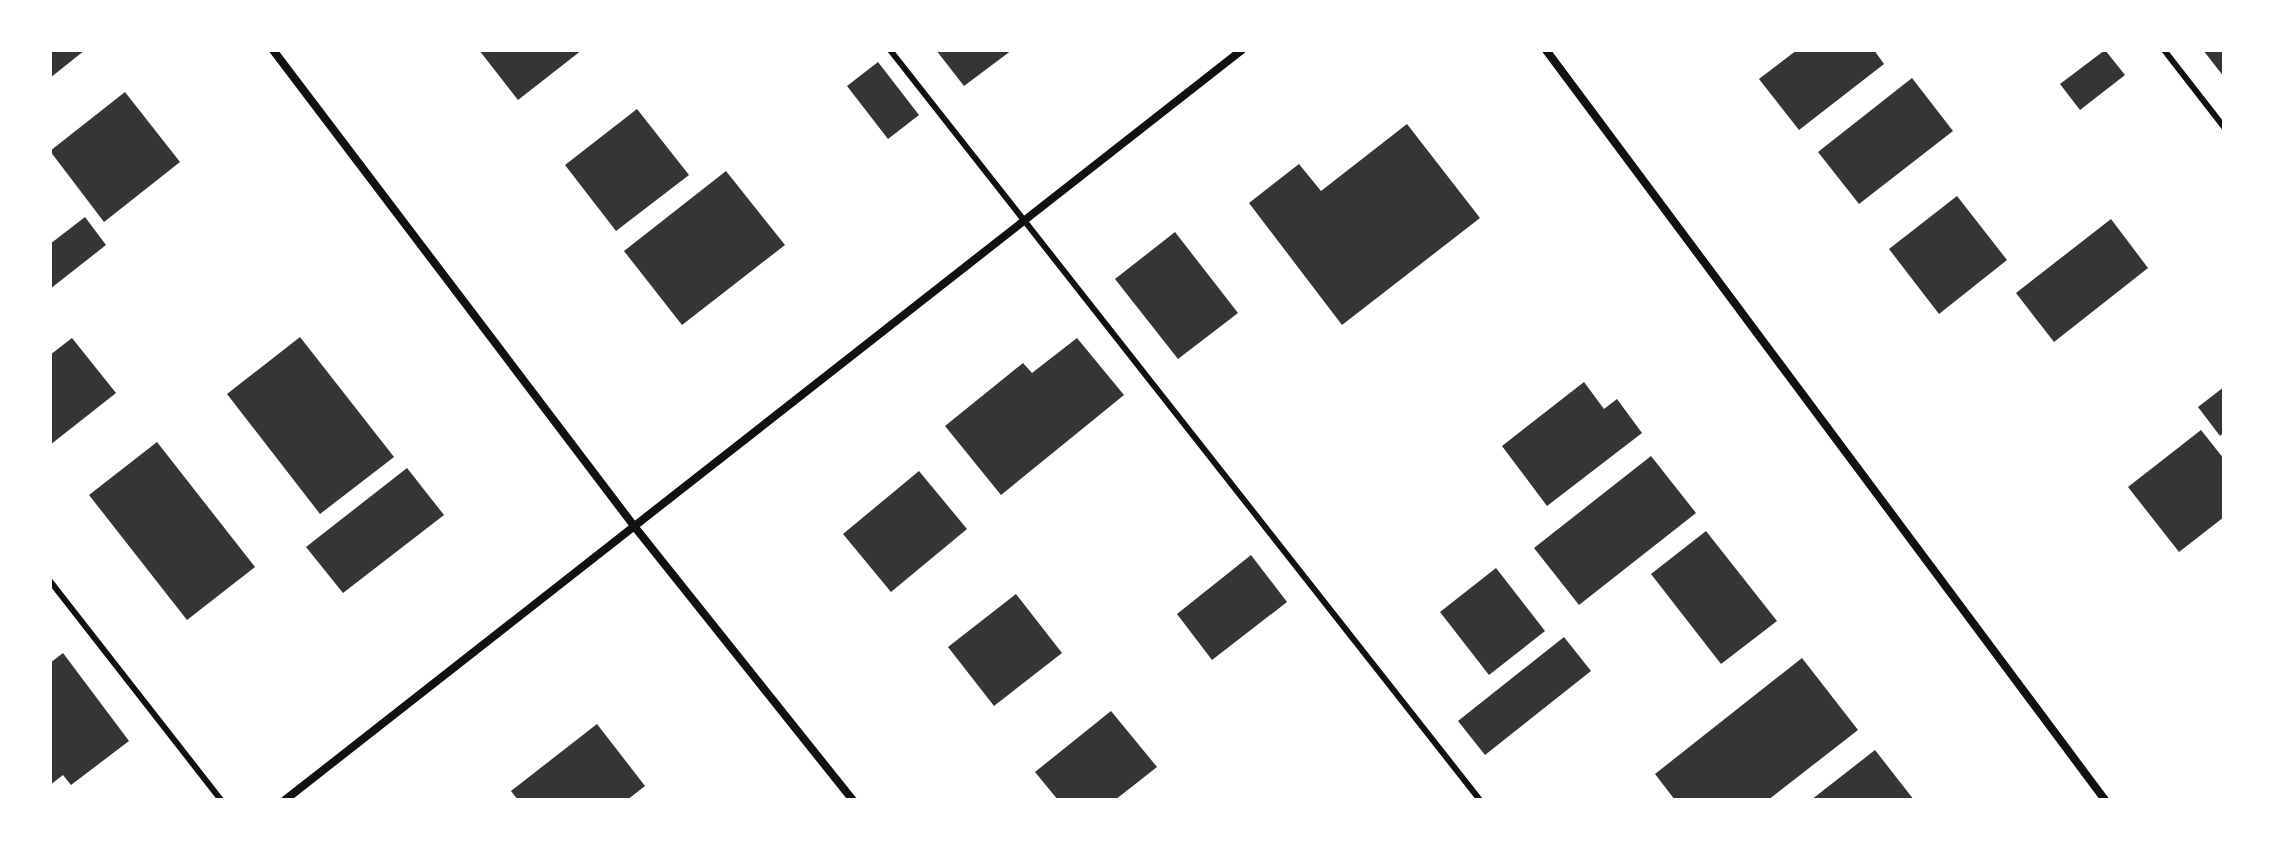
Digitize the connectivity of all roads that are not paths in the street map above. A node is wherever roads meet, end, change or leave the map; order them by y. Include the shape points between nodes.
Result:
1 (273, 50) edge
2 (890, 50) edge
3 (1242, 50) edge
4 (1546, 50) edge
5 (2164, 50) edge
6 (2224, 127) edge
7 (1022, 222) junction
8 (634, 526) junction
9 (50, 581) edge
10 (221, 800) edge
11 (285, 800) edge
12 (853, 800) edge
13 (1480, 800) edge
14 (2105, 800) edge

1 - 8 street
2 - 7 lane
3 - 7 street
4 - 14 street
5 - 6 lane
7 - 8 street
7 - 13 lane
8 - 11 street
8 - 12 street
9 - 10 lane

